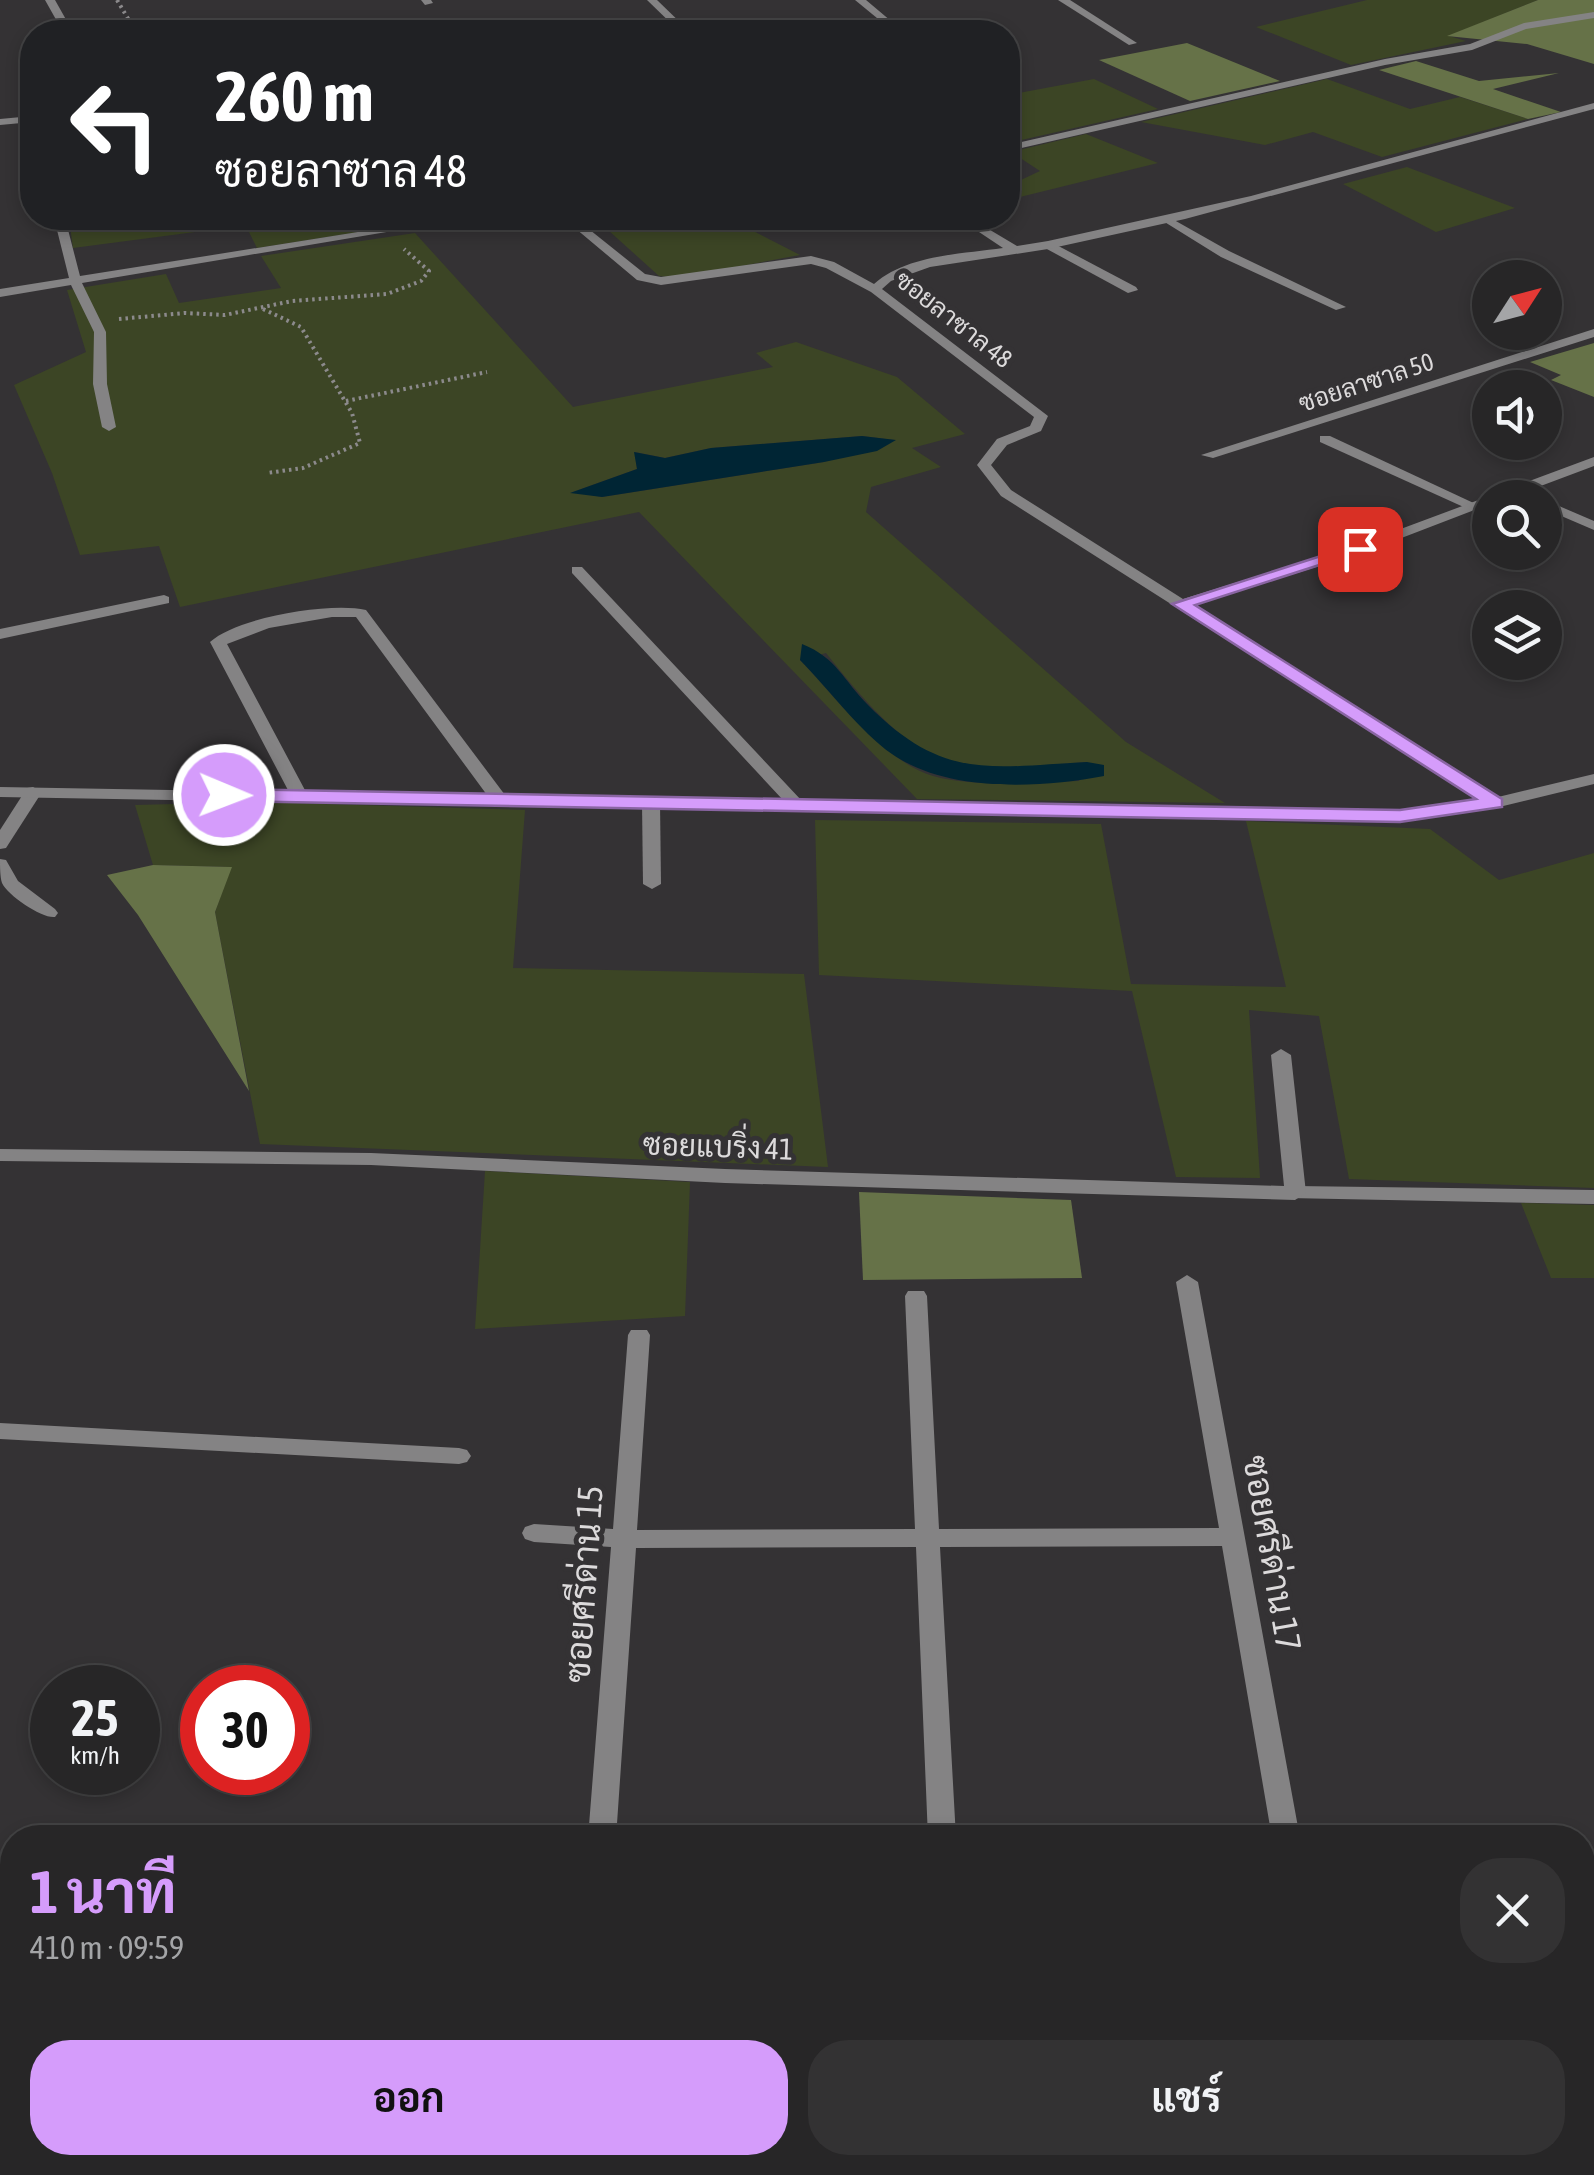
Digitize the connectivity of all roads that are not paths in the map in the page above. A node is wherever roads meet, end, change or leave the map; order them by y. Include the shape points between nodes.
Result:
1 (652, 0) edge
2 (860, 0) edge
3 (1063, 0) edge
4 (1594, 15) edge
5 (673, 20) edge
6 (885, 20) edge
7 (1132, 43) dead end
8 (1592, 108) edge
9 (1020, 145) edge
10 (1166, 219) junction
11 (62, 230) edge
12 (390, 230) edge
13 (584, 230) edge
14 (982, 230) edge
15 (1049, 245) junction
16 (1016, 251) junction
17 (76, 282) junction
18 (875, 289) junction
19 (1132, 290) dead end
20 (0, 293) edge
21 (1340, 307) dead end
22 (1594, 333) edge
23 (108, 427) dead end
24 (1325, 439) dead end
25 (1208, 455) dead end
26 (1594, 461) edge
27 (1542, 480) edge
28 (1472, 506) joint
29 (1562, 512) edge
30 (1594, 526) edge
31 (577, 570) dead end
32 (164, 600) dead end
33 (1181, 604) junction
34 (0, 634) edge
35 (1594, 779) edge
36 (0, 792) edge
37 (33, 792) junction
38 (300, 796) junction
39 (498, 798) junction
40 (651, 803) junction
41 (1495, 803) junction
42 (798, 806) junction
43 (0, 844) edge
44 (0, 864) edge
45 (652, 884) dead end
46 (50, 913) dead end
47 (1281, 1056) dead end
48 (0, 1155) edge
49 (1295, 1194) junction
50 (1594, 1197) edge
51 (1187, 1282) dead end
52 (916, 1296) dead end
53 (638, 1335) dead end
54 (0, 1431) edge
55 (459, 1456) dead end
56 (534, 1533) dead end
57 (1232, 1537) junction
58 (928, 1538) junction
59 (624, 1539) junction
60 (603, 1825) edge
61 (941, 1825) edge
62 (1284, 1825) edge

1 - 5 street
2 - 6 street
3 - 7 street
4 - 9 street
8 - 10 street, ซอยลาซาล 48
10 - 15 street, ซอยลาซาล 48
10 - 21 street
11 - 17 street
12 - 17 street
13 - 18 street via 641,277 684,279 811,260
14 - 16 street
15 - 16 street, ซอยลาซาล 48
15 - 19 street
16 - 18 street, ซอยลาซาล 48 via 905,270 882,278
17 - 20 street
17 - 23 street via 100,332
18 - 33 street, ซอยลาซาล 48 via 1041,416 1036,428 998,446 984,465 1006,493
22 - 25 street, ซอยลาซาล 50
24 - 28 street
26 - 27 street
28 - 33 street via 1360,549
29 - 30 street
31 - 42 street
32 - 34 street
33 - 41 street, ซอยลาซาล 48
35 - 41 street
36 - 37 street
37 - 38 street
37 - 43 street
38 - 39 street
38 - 39 street via 218,642 236,632 342,610 361,613
39 - 40 street
40 - 42 street
40 - 45 street
41 - 42 street via 1400,816
44 - 46 street via 11,884
47 - 49 street
48 - 49 street, ซอยแบริ่ง 41 via 372,1159
49 - 50 street, ซอยแบริ่ง 41
51 - 57 street, ซอยศรีด่าน 17
52 - 58 street
53 - 59 street, ซอยศรีด่าน 15
54 - 55 street
56 - 59 street
57 - 58 street
57 - 62 street, ซอยศรีด่าน 17
58 - 59 street
58 - 61 street
59 - 60 street, ซอยศรีด่าน 15

